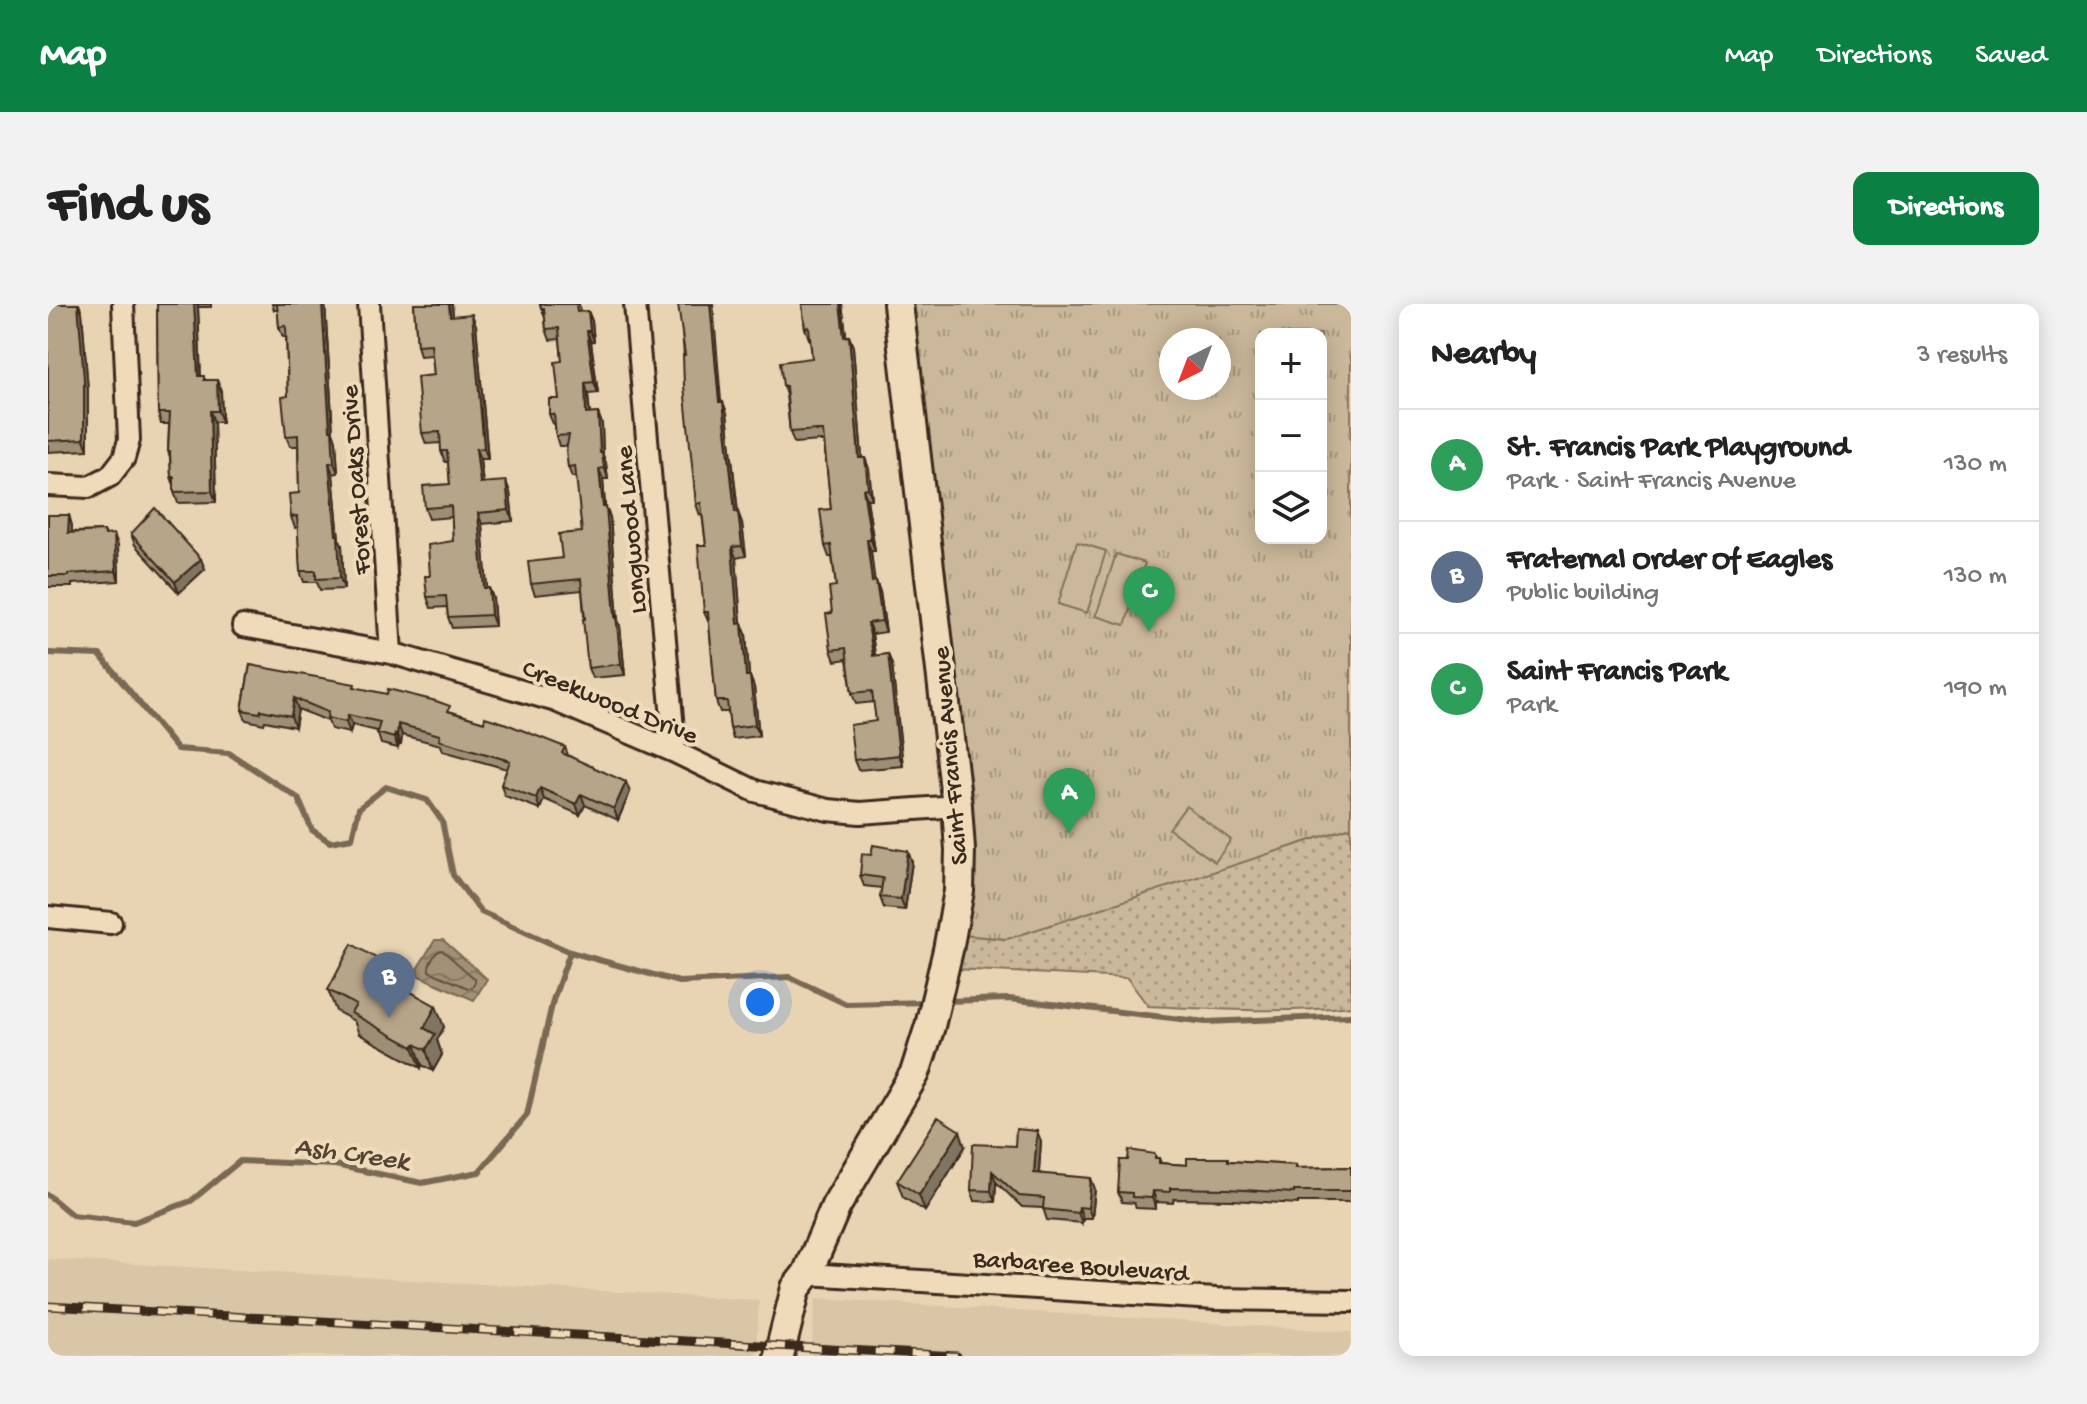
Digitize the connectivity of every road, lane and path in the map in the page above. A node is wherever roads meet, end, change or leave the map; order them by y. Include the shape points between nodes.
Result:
1 (123, 304) edge
2 (369, 304) edge
3 (635, 304) edge
4 (898, 304) edge
5 (48, 485) edge
6 (243, 626) dead end
7 (391, 653) junction
8 (675, 752) junction
9 (957, 806) junction
10 (48, 917) edge
11 (111, 923) dead end
12 (807, 1274) junction
13 (1351, 1301) edge
14 (779, 1356) edge
15 (796, 1356) edge

1 - 5 street via 129,440 124,458 110,476 89,487
2 - 7 street, Forest Oaks Drive
3 - 8 street, Longwood Lane
4 - 9 street, Saint Francis Avenue
6 - 7 street, Creekwood Drive
7 - 8 street, Creekwood Drive via 556,701
8 - 9 street, Creekwood Drive via 755,791 828,810
9 - 12 street, Saint Francis Avenue via 959,891 915,1073 836,1206
10 - 11 street
12 - 13 street, Barbaree Boulevard via 1216,1299
12 - 14 street, Saint Francis Avenue via 796,1288
12 - 15 street, Saint Francis Avenue via 810,1295

